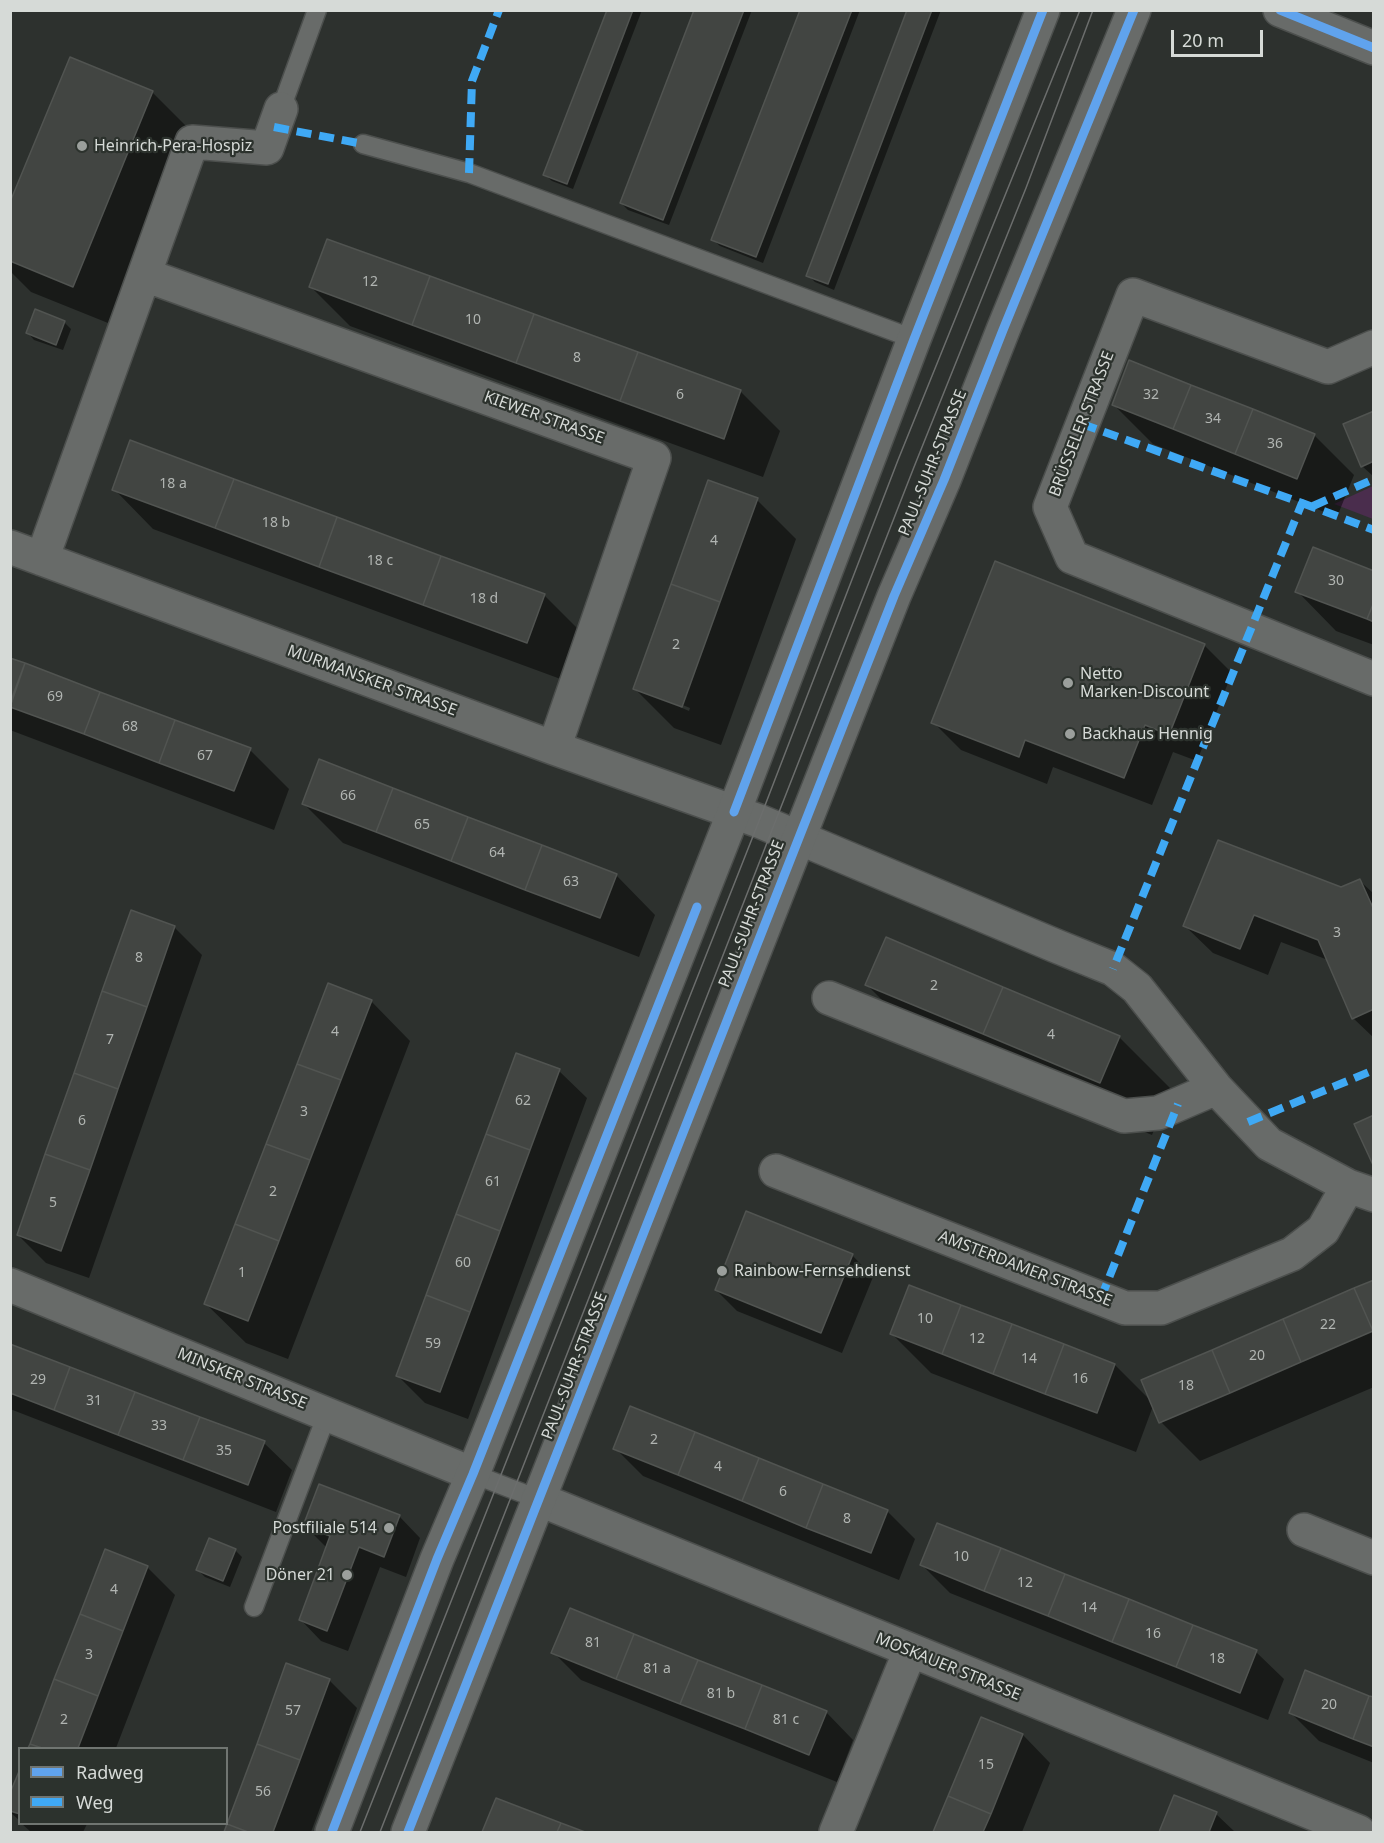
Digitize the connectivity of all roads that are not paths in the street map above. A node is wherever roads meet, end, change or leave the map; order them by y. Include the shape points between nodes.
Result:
1 (317, 10) edge
2 (1044, 10) edge
3 (1134, 10) edge
4 (1280, 10) edge
5 (1374, 48) edge
6 (281, 109) joint
7 (363, 144) dead end
8 (145, 275) junction
9 (914, 339) junction
10 (1374, 347) edge
11 (10, 547) edge
12 (42, 559) junction
13 (1374, 679) edge
14 (554, 748) junction
15 (734, 812) junction
16 (798, 837) junction
17 (829, 998) dead end
18 (1216, 1088) junction
19 (776, 1171) dead end
20 (1361, 1191) edge
21 (10, 1285) edge
22 (327, 1414) junction
23 (473, 1474) junction
24 (538, 1499) junction
25 (1304, 1530) dead end
26 (1374, 1558) edge
27 (254, 1606) dead end
28 (910, 1651) junction
29 (332, 1833) edge
30 (408, 1833) edge
31 (836, 1833) edge
32 (1359, 1833) edge

1 - 6 lane
2 - 9 street
3 - 16 street, PAUL-SUHR-STRASSE
4 - 5 street
6 - 8 street via 267,148 192,142
7 - 9 lane via 469,173
8 - 12 street
8 - 14 street, KIEWER STRASSE via 654,458
9 - 15 street
10 - 13 street, BRÜSSELER STRASSE via 1328,367 1133,295 1050,507 1072,557
11 - 12 street, MURMANSKER STRASSE
12 - 14 street, MURMANSKER STRASSE
14 - 15 street, MURMANSKER STRASSE
15 - 16 street, PAUL-SUHR-STRASSE
15 - 23 street
16 - 18 street, AMSTERDAMER STRASSE via 1113,969 1137,988
16 - 24 street, PAUL-SUHR-STRASSE
17 - 18 street via 1124,1116 1158,1113
18 - 20 street, AMSTERDAMER STRASSE via 1269,1144
19 - 20 street, AMSTERDAMER STRASSE via 1125,1308 1161,1308 1292,1254 1323,1230
21 - 22 street, MINSKER STRASSE
22 - 23 street, MINSKER STRASSE
22 - 27 lane
23 - 24 lane
23 - 29 street
24 - 28 street, MOSKAUER STRASSE
24 - 30 street, PAUL-SUHR-STRASSE
25 - 26 street
28 - 31 street
28 - 32 street, MOSKAUER STRASSE

